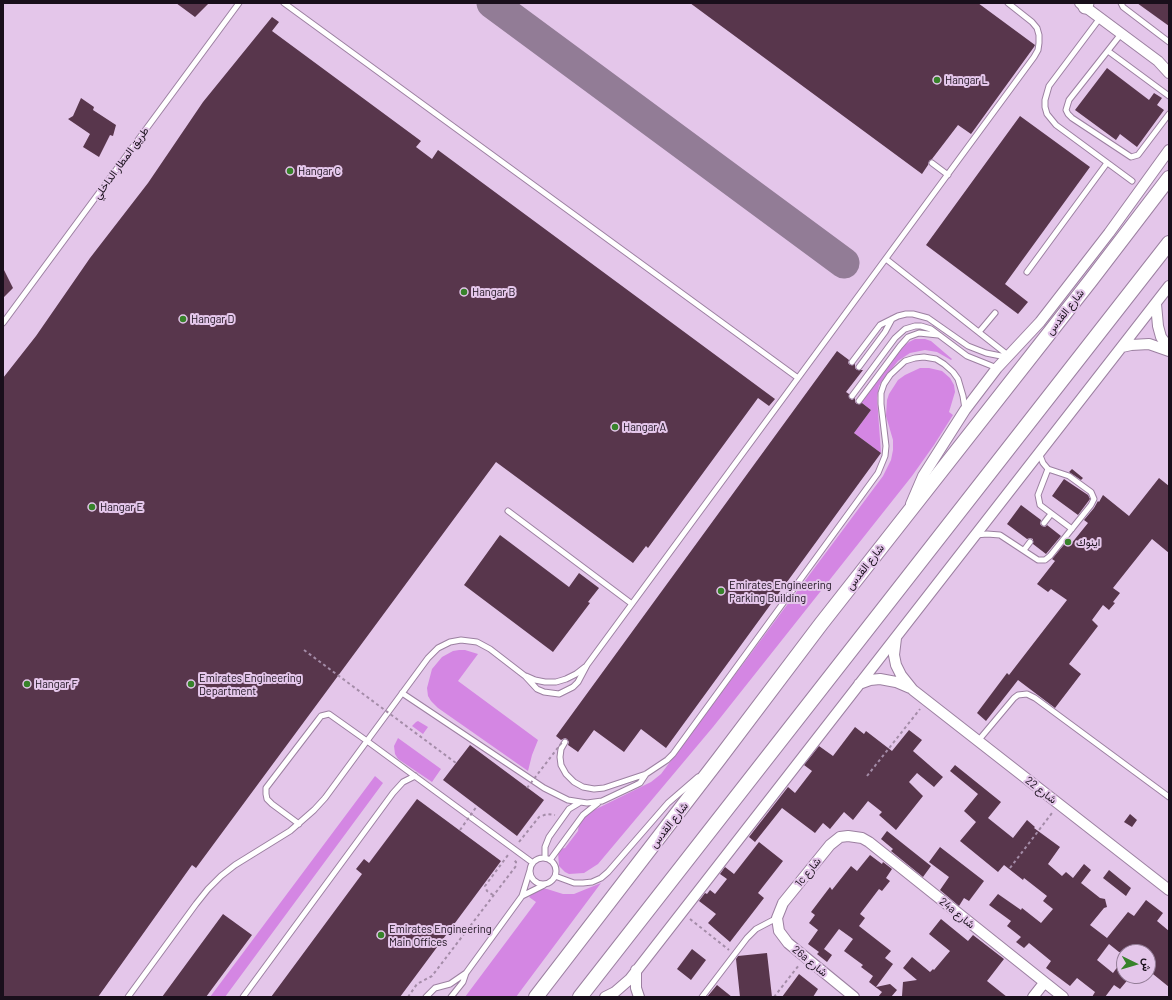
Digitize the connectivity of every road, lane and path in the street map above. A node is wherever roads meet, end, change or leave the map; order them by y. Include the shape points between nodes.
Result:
1 (239, 3) edge
2 (284, 3) edge
3 (1008, 3) edge
4 (1121, 3) edge
5 (1084, 4) edge
6 (1100, 18) junction
7 (1121, 34) junction
8 (1169, 42) edge
9 (1108, 51) junction
10 (1158, 61) junction
11 (1169, 66) edge
12 (1169, 73) edge
13 (1169, 96) edge
14 (1169, 114) edge
15 (1169, 150) edge
16 (932, 163) dead end
17 (1108, 163) junction
18 (948, 175) junction
19 (1169, 178) edge
20 (1132, 181) dead end
21 (1169, 243) edge
22 (886, 260) junction
23 (1027, 272) dead end
24 (1169, 286) edge
25 (1156, 304) junction
26 (995, 313) dead end
27 (892, 319) junction
28 (3, 323) edge
29 (979, 332) junction
30 (938, 335) junction
31 (1122, 347) junction
32 (1169, 350) edge
33 (1008, 356) junction
34 (852, 362) dead end
35 (859, 367) dead end
36 (997, 368) junction
37 (798, 378) junction
38 (852, 396) dead end
39 (859, 401) dead end
40 (965, 410) junction
41 (1040, 453) junction
42 (1048, 469) junction
43 (508, 511) dead end
44 (1051, 514) junction
45 (906, 515) junction
46 (1044, 523) dead end
47 (1072, 529) junction
48 (975, 536) junction
49 (1030, 542) dead end
50 (1024, 550) junction
51 (632, 604) junction
52 (896, 636) junction
53 (304, 650) dead end
54 (587, 665) junction
55 (525, 676) junction
56 (859, 684) junction
57 (913, 690) junction
58 (402, 693) junction
59 (927, 701) junction
60 (367, 741) junction
61 (978, 741) junction
62 (564, 742) joint
63 (719, 759) junction
64 (456, 763) dead end
65 (646, 774) junction
66 (415, 776) junction
67 (867, 776) dead end
68 (528, 788) dead end
69 (1169, 797) edge
70 (602, 801) junction
71 (579, 803) junction
72 (1059, 804) junction
73 (477, 806) dead end
74 (299, 824) junction
75 (460, 830) dead end
76 (848, 836) joint
77 (508, 855) dead end
78 (548, 859) junction
79 (533, 863) junction
80 (1010, 868) dead end
81 (530, 870) junction
82 (555, 876) junction
83 (546, 884) junction
84 (1169, 889) edge
85 (522, 896) junction
86 (681, 912) junction
87 (777, 918) junction
88 (735, 954) junction
89 (805, 957) junction
90 (636, 970) junction
91 (466, 973) junction
92 (1044, 983) junction
93 (128, 997) edge
94 (242, 997) edge
95 (408, 997) edge
96 (426, 997) edge
97 (451, 997) edge
98 (536, 997) edge
99 (580, 997) edge
100 (605, 997) edge
101 (639, 997) edge
102 (702, 997) edge
103 (774, 997) edge
104 (854, 997) edge
105 (1033, 997) edge
106 (1063, 997) edge

1 - 28 lane, طريق المطار الداخلي
2 - 37 lane
3 - 18 lane via 1037,28 1038,50
4 - 8 lane
5 - 6 street
6 - 7 street
6 - 17 lane via 1049,86 1045,100 1047,114 1056,125
7 - 9 lane
7 - 10 street
9 - 13 lane
9 - 14 lane via 1069,100 1066,110 1072,118 1131,157 1138,155
10 - 11 street
10 - 12 street
15 - 33 street via 1040,322
16 - 18 lane
17 - 20 lane
17 - 23 lane
18 - 22 lane
19 - 45 main road, شارع القدس
21 - 99 main road
22 - 29 lane
22 - 37 lane
24 - 25 street
25 - 31 street
25 - 32 street via 1161,337
26 - 29 lane
27 - 33 lane via 906,314 921,315 968,346 986,353
27 - 34 lane via 877,329
27 - 35 lane
29 - 33 lane
30 - 36 lane via 972,359
30 - 38 lane via 931,329 921,326 905,329 895,338
30 - 39 lane via 919,333 908,337
31 - 32 street via 1149,344
31 - 41 street
33 - 36 street
36 - 40 street
37 - 51 lane
40 - 45 street via 923,476
40 - 65 lane via 958,379 936,359 924,357 905,361 890,375 882,393 886,446 878,473 673,754 662,765
41 - 42 lane
41 - 48 street
42 - 44 lane via 1038,500
42 - 47 lane via 1069,476 1093,495 1091,505
43 - 51 lane
44 - 46 lane
44 - 47 lane
45 - 63 main road, شارع القدس
47 - 50 lane via 1045,560 1038,560
48 - 50 lane via 1000,535
48 - 52 street
49 - 50 lane
51 - 54 lane
52 - 56 street
52 - 57 street, شارع 22 via 896,665
53 - 64 path, bridge
54 - 55 lane via 576,674 556,682 545,682
54 - 55 lane via 578,682 559,694 537,689
55 - 58 lane via 490,649 477,642 462,640 438,648
56 - 57 street, شارع 22 via 870,680 889,680
56 - 86 street
57 - 59 street, شارع 22
58 - 60 lane
58 - 71 lane via 544,788
59 - 61 street, شارع 22
59 - 67 path
60 - 66 lane
60 - 74 lane via 325,798
60 - 74 lane via 329,714 321,716 266,788 267,799
61 - 69 lane via 1014,698 1027,694
61 - 72 street, شارع 22
62 - 65 lane via 561,749 561,765 566,774 583,787 604,788
62 - 68 path, bridge
63 - 82 lane via 668,803 601,878 592,882 574,883
63 - 98 main road, شارع القدس
65 - 70 lane via 636,785
66 - 79 lane
66 - 94 lane via 403,782 393,793
70 - 71 lane
70 - 78 lane via 583,815
71 - 78 lane via 569,809 548,837 545,847
72 - 80 path
72 - 84 street, شارع 22
73 - 75 path, bridge
74 - 93 lane via 235,865 212,885
76 - 87 street, 1c شارع via 830,845 783,902
76 - 92 street, 24a شارع via 869,842
77 - 95 path via 516,862 516,866 432,976 419,982
78 - 79 lane via 536,860
78 - 82 lane via 556,867
79 - 81 lane
81 - 83 lane via 537,882
81 - 85 lane
82 - 83 lane
83 - 85 lane
85 - 91 lane
86 - 88 path
86 - 90 street
87 - 88 lane via 756,929
87 - 89 street, 26a شارع via 782,937
88 - 102 lane
89 - 103 path
89 - 104 street, 26a شارع
90 - 100 street via 623,986
90 - 101 street
91 - 96 lane via 450,984 435,988
91 - 97 lane
92 - 105 street
92 - 106 street, 24a شارع

